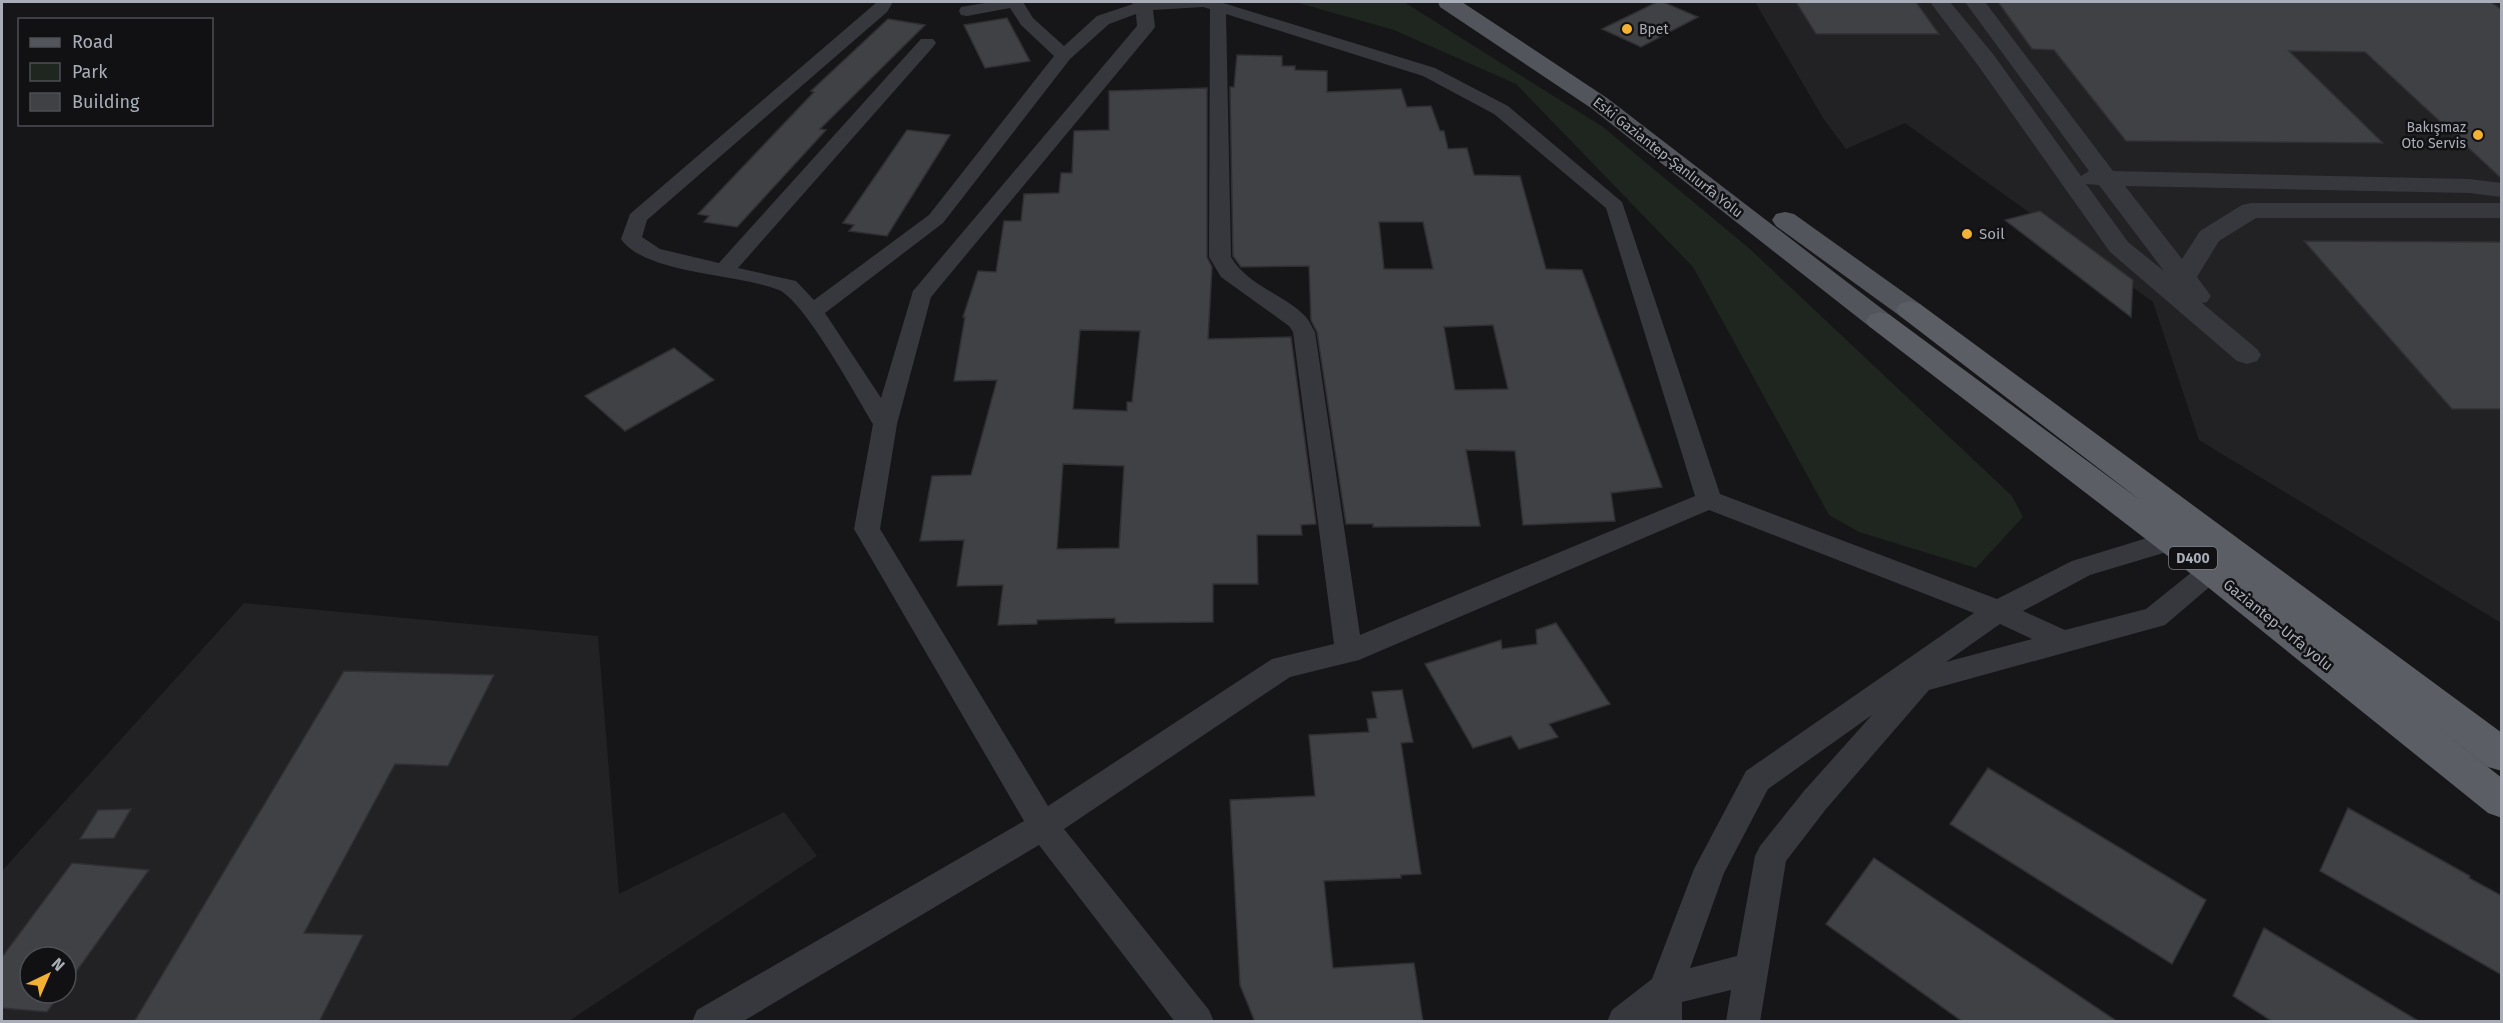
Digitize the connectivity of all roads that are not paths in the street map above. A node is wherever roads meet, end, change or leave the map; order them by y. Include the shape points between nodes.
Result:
1 (885, 2) edge
2 (1015, 2) edge
3 (1448, 2) edge
4 (1477, 2) edge
5 (1940, 2) edge
6 (1975, 2) edge
7 (1142, 4) edge
8 (1218, 6) junction
9 (967, 11) dead end
10 (927, 43) dead end
11 (1064, 56) junction
12 (2105, 177) junction
13 (2070, 181) junction
14 (2502, 190) edge
15 (2502, 211) edge
16 (724, 271) junction
17 (2183, 278) junction
18 (813, 311) junction
19 (1895, 316) junction
20 (885, 424) junction
21 (1709, 500) junction
22 (2170, 541) junction
23 (2218, 559) junction
24 (1998, 611) junction
25 (2063, 642) junction
26 (1349, 652) junction
27 (2502, 755) edge
28 (2502, 801) edge
29 (1043, 826) junction
30 (1751, 969) junction
31 (1665, 1006) edge
32 (710, 1022) edge
33 (1197, 1022) edge
34 (1624, 1022) edge
35 (1743, 1022) edge

1 - 16 street via 637,218 631,239 653,254
2 - 9 street
2 - 11 street via 1027,21
3 - 19 main road, Eski Gaziantep-Şanlıurfa Yolu via 1599,103
4 - 19 main road, Eski Gaziantep-Şanlıurfa Yolu via 1620,97 1736,185
5 - 13 street
6 - 12 street
7 - 8 street via 1204,2
7 - 11 street via 1103,20
7 - 20 street via 1146,27 921,296
8 - 21 street via 1429,72 1501,110 1615,206
8 - 26 street via 1220,256 1229,272 1297,321 1304,332
10 - 16 street
11 - 18 street via 936,219
12 - 13 street
12 - 14 street
12 - 17 street
13 - 17 street via 2119,248 2247,355
15 - 17 street via 2251,210 2208,236
16 - 18 street via 788,286
18 - 20 street
19 - 22 highway, Gaziantep-Urfa yolu / D400
19 - 23 highway, Gaziantep-Urfa yolu / D400
20 - 29 street via 867,529
21 - 24 street
21 - 26 street
22 - 23 highway, Gaziantep-Urfa yolu / D400
22 - 24 street via 2081,568
23 - 25 street via 2155,617
23 - 27 highway, Gaziantep-Urfa yolu / D400
23 - 28 highway, Gaziantep-Urfa yolu / D400
24 - 25 street
24 - 31 street via 1757,780 1710,870
25 - 30 street via 1920,681 1771,856
26 - 29 street via 1282,666
29 - 32 street
29 - 33 street
30 - 31 street
30 - 35 street
31 - 34 street

